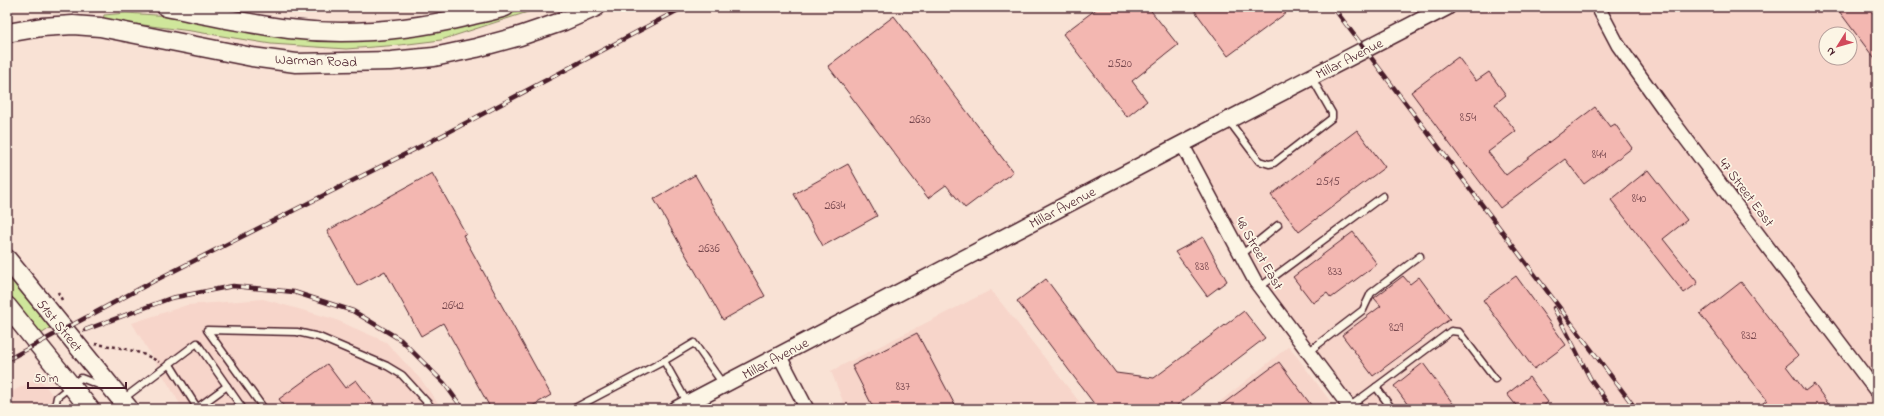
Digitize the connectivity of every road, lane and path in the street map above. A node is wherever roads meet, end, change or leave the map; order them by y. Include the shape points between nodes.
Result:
1 (166, 7) edge
2 (291, 7) edge
3 (389, 7) edge
4 (505, 7) edge
5 (596, 7) edge
6 (1448, 7) edge
7 (1598, 7) edge
8 (7, 33) edge
9 (1311, 77) junction
10 (1228, 120) junction
11 (1182, 144) junction
12 (1383, 196) dead end
13 (1278, 226) dead end
14 (1241, 254) junction
15 (1420, 256) dead end
16 (7, 259) edge
17 (1260, 287) junction
18 (58, 292) dead end
19 (7, 306) edge
20 (65, 308) dead end
21 (92, 344) dead end
22 (1308, 352) junction
23 (779, 355) junction
24 (664, 361) junction
25 (168, 365) junction
26 (1495, 379) dead end
27 (723, 385) junction
28 (71, 386) junction
29 (227, 386) junction
30 (1376, 387) junction
31 (1877, 392) edge
32 (122, 400) edge
33 (682, 406) edge
34 (55, 408) edge
35 (87, 408) edge
36 (198, 408) edge
37 (1350, 408) edge
38 (243, 409) edge
39 (264, 409) edge
40 (433, 409) edge
41 (573, 409) edge
42 (807, 409) edge
43 (1392, 409) edge

1 - 4 main road, Warman Road via 291,29 345,32 439,23
2 - 3 path via 338,10
5 - 8 main road, Warman Road via 564,21 476,48 434,57 391,61 296,63 115,30 73,25
6 - 9 street, Millar Avenue
7 - 31 street, 47 Street East via 1618,45 1665,111
9 - 10 street, Millar Avenue
9 - 10 lane via 1332,113 1332,118 1274,163 1260,161
10 - 11 street, Millar Avenue
11 - 14 street, 48 Street East
11 - 23 street, Millar Avenue
12 - 17 lane
13 - 14 lane
14 - 17 street, 48 Street East
15 - 22 lane via 1371,292 1363,310
16 - 32 main road, 51st Street
17 - 22 street, 48 Street East
18 - 20 path
19 - 28 main road, 51st Street
21 - 25 path via 144,353
22 - 37 street, 48 Street East
23 - 27 street, Millar Avenue
23 - 42 street
24 - 27 lane via 694,343
24 - 33 lane
24 - 41 lane
25 - 29 lane via 197,342
25 - 32 lane
25 - 36 lane
26 - 30 lane via 1455,330
27 - 33 street, Millar Avenue
28 - 32 lane via 81,378
28 - 34 lane via 57,397
28 - 35 main road, 51st Street
29 - 36 lane
29 - 38 lane
30 - 37 lane
30 - 43 lane
39 - 40 lane via 207,330 298,332 319,337 402,375

